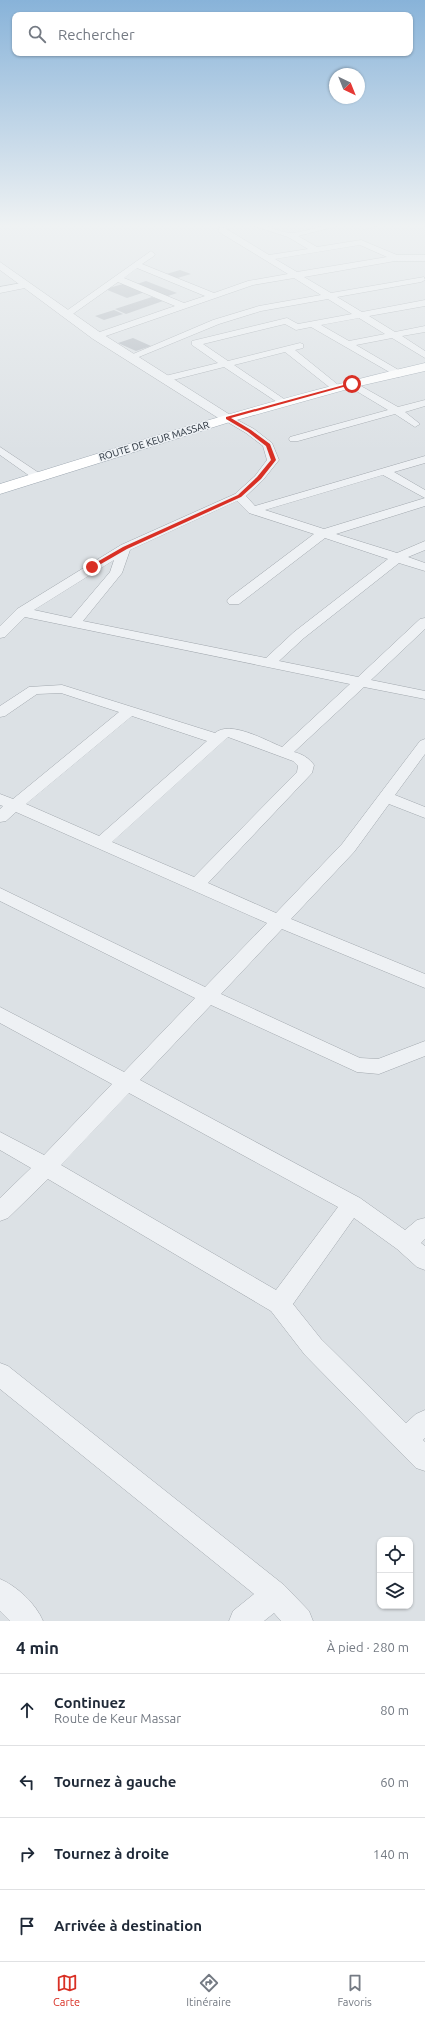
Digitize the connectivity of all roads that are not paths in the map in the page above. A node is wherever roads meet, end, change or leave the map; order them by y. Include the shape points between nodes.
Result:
1 (47, 300) edge
2 (87, 300) edge
3 (169, 300) edge
4 (203, 300) edge
5 (309, 300) edge
6 (335, 300) edge
7 (425, 303) edge
8 (184, 306) junction
9 (67, 314) junction
10 (360, 315) junction
11 (313, 324) junction
12 (425, 329) edge
13 (97, 336) junction
14 (393, 336) junction
15 (349, 344) junction
16 (300, 346) dead end
17 (287, 349) junction
18 (425, 356) edge
19 (131, 357) junction
20 (226, 364) junction
21 (425, 367) edge
22 (398, 374) junction
23 (165, 379) junction
24 (352, 384) junction
25 (337, 388) junction
26 (283, 403) junction
27 (425, 403) edge
28 (396, 410) junction
29 (228, 418) junction
30 (415, 424) dead end
31 (294, 439) dead end
32 (0, 450) edge
33 (425, 459) edge
34 (386, 472) junction
35 (38, 477) junction
36 (0, 489) edge
37 (425, 495) edge
38 (239, 496) junction
39 (425, 502) edge
40 (253, 510) junction
41 (322, 534) junction
42 (425, 545) edge
43 (125, 548) junction
44 (397, 558) junction
45 (425, 567) edge
46 (234, 601) dead end
47 (22, 612) junction
48 (425, 622) edge
49 (74, 623) junction
50 (0, 634) edge
51 (268, 664) junction
52 (362, 682) junction
53 (425, 695) edge
54 (129, 711) junction
55 (0, 713) edge
56 (217, 739) junction
57 (425, 744) edge
58 (284, 753) junction
59 (386, 797) junction
60 (8, 802) edge
61 (425, 813) edge
62 (0, 817) edge
63 (101, 842) junction
64 (196, 884) junction
65 (0, 894) edge
66 (279, 921) junction
67 (425, 981) edge
68 (208, 996) junction
69 (0, 1014) edge
70 (425, 1048) edge
71 (127, 1082) junction
72 (0, 1140) edge
73 (46, 1167) junction
74 (352, 1204) junction
75 (0, 1212) edge
76 (425, 1227) edge
77 (405, 1242) junction
78 (425, 1260) edge
79 (278, 1304) junction
80 (0, 1374) edge
81 (425, 1422) edge
82 (406, 1439) junction
83 (425, 1459) edge
84 (0, 1592) edge
85 (275, 1594) junction
86 (28, 1621) edge
87 (243, 1621) edge
88 (299, 1621) edge

1 - 9 street
2 - 9 street
3 - 8 street
4 - 8 street
5 - 19 street via 259,309 216,322
6 - 10 street
7 - 10 street
8 - 13 street
9 - 13 street
10 - 11 street
10 - 14 street
11 - 15 street
11 - 20 street via 296,327 287,321 195,343
12 - 14 street
13 - 19 street
14 - 15 street
14 - 18 street
15 - 22 street
16 - 17 street
17 - 20 street
17 - 25 street
19 - 23 street
20 - 23 street
20 - 26 street
21 - 22 main road, ROUTE DE KEUR MASSAR
22 - 24 main road, ROUTE DE KEUR MASSAR
23 - 29 street
24 - 25 main road, ROUTE DE KEUR MASSAR
24 - 28 street
25 - 26 main road, ROUTE DE KEUR MASSAR
26 - 29 main road, ROUTE DE KEUR MASSAR
27 - 28 street
28 - 30 street
28 - 31 street
29 - 35 main road, ROUTE DE KEUR MASSAR
29 - 38 street via 268,445 273,460 259,478
32 - 35 street
33 - 34 street
34 - 37 street
34 - 40 street
35 - 36 main road, ROUTE DE KEUR MASSAR
38 - 40 street
38 - 43 street
39 - 41 street
40 - 41 street
41 - 44 street
41 - 46 street
42 - 44 street
43 - 47 street
43 - 49 street via 116,573
44 - 45 street
44 - 51 street via 299,635
47 - 49 street
47 - 50 street
48 - 52 street
49 - 51 street
51 - 52 street
52 - 53 street
52 - 58 street
54 - 55 street via 62,689 45,688 34,690
54 - 56 street
54 - 60 street
56 - 58 street via 224,733 233,733
56 - 63 street
57 - 59 street
58 - 64 street via 298,758 306,765 304,773
59 - 61 street
59 - 66 street via 348,848
60 - 62 street
60 - 63 street
63 - 64 street
64 - 66 street
65 - 68 street
66 - 67 street
66 - 68 street
68 - 70 street via 357,1065 379,1067
68 - 71 street
69 - 71 street
71 - 73 street
71 - 74 street
72 - 73 street
73 - 75 street
73 - 79 street
74 - 77 street
74 - 79 street
76 - 77 street
77 - 78 street
79 - 82 street via 313,1347
80 - 85 street
81 - 82 street
82 - 83 street
84 - 86 street
85 - 87 street
85 - 88 street

